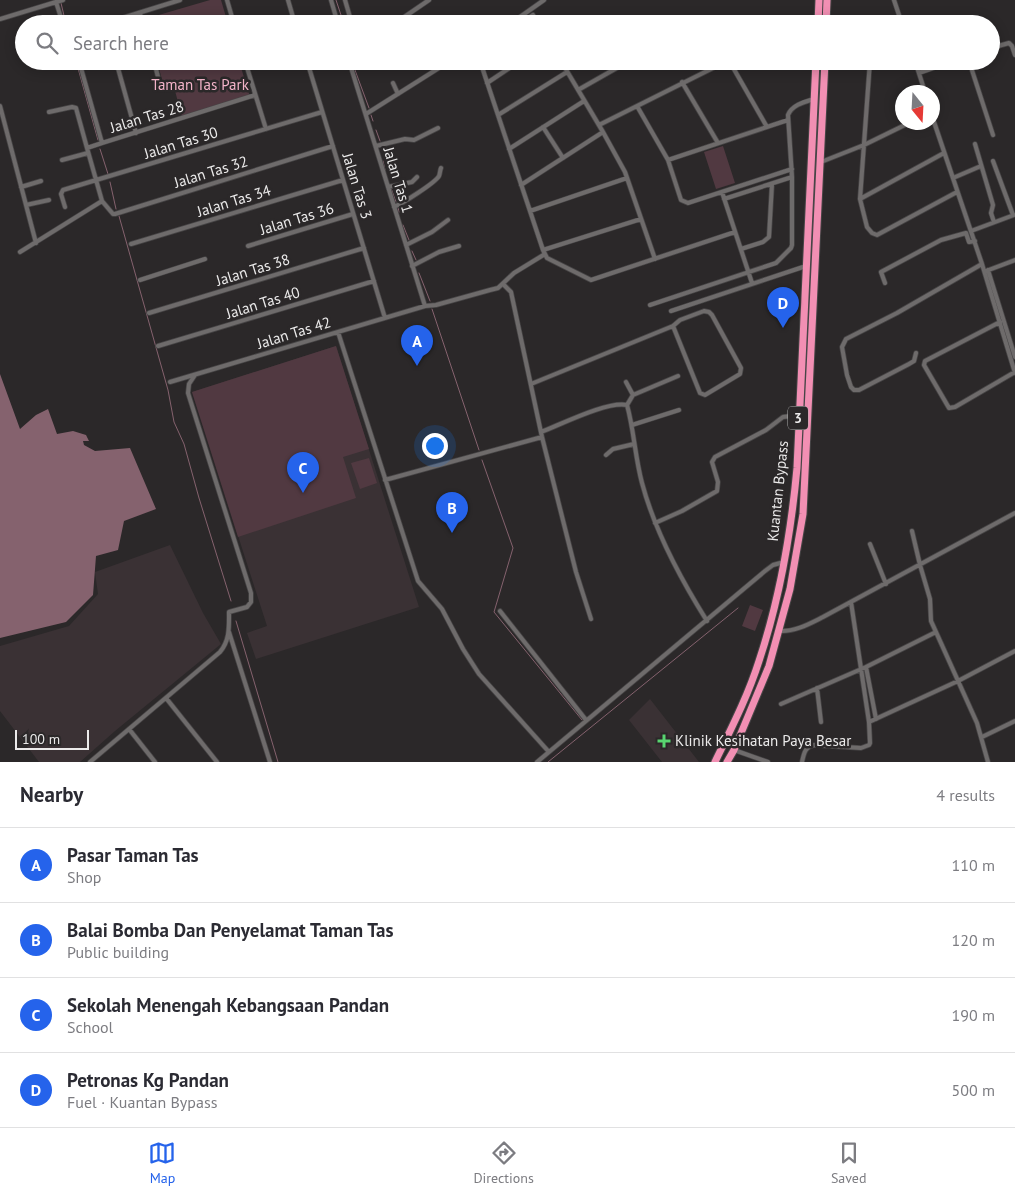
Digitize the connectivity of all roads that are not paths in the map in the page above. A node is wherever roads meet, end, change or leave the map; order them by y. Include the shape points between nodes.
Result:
1 (64, 0) edge
2 (180, 0) edge
3 (227, 0) edge
4 (288, 0) edge
5 (331, 0) edge
6 (345, 0) edge
7 (429, 0) edge
8 (544, 0) edge
9 (818, 0) edge
10 (827, 0) edge
11 (894, 0) edge
12 (49, 2) edge
13 (56, 2) junction
14 (530, 10) junction
15 (140, 13) joint
16 (60, 15) edge
17 (134, 15) edge
18 (231, 15) edge
19 (292, 15) edge
20 (335, 15) edge
21 (349, 15) edge
22 (407, 15) edge
23 (523, 15) edge
24 (533, 15) edge
25 (818, 15) edge
26 (826, 15) edge
27 (899, 15) edge
28 (0, 19) edge
29 (1000, 46) edge
30 (1015, 55) edge
31 (82, 70) edge
32 (118, 70) edge
33 (156, 70) edge
34 (248, 70) edge
35 (309, 70) edge
36 (353, 70) edge
37 (435, 70) edge
38 (483, 70) edge
39 (506, 70) edge
40 (613, 70) edge
41 (708, 70) edge
42 (734, 70) edge
43 (816, 70) edge
44 (825, 70) edge
45 (869, 70) edge
46 (918, 70) edge
47 (928, 70) edge
48 (972, 70) edge
49 (567, 72) joint
50 (919, 73) junction
51 (682, 82) junction
52 (393, 83) dead end
53 (487, 83) junction
54 (160, 85) dead end
55 (923, 85) edge
56 (578, 90) junction
57 (398, 94) junction
58 (256, 95) junction
59 (814, 99) junction
60 (584, 101) junction
61 (0, 106) edge
62 (637, 106) junction
63 (50, 112) dead end
64 (322, 112) junction
65 (366, 114) junction
66 (498, 116) junction
67 (788, 120) junction
68 (599, 125) junction
69 (543, 127) junction
70 (767, 127) junction
71 (438, 128) dead end
72 (266, 129) junction
73 (895, 130) edge
74 (937, 130) edge
75 (603, 132) junction
76 (136, 133) junction
77 (993, 135) dead end
78 (102, 143) junction
79 (718, 143) junction
80 (975, 144) dead end
81 (864, 145) junction
82 (333, 146) junction
83 (376, 146) junction
84 (509, 149) junction
85 (87, 151) junction
86 (944, 153) junction
87 (563, 158) junction
88 (62, 160) dead end
89 (668, 160) junction
90 (993, 161) dead end
91 (821, 162) junction
92 (981, 166) junction
93 (440, 168) dead end
94 (792, 169) junction
95 (792, 177) junction
96 (417, 178) dead end
97 (627, 178) junction
98 (952, 178) junction
99 (343, 180) junction
100 (41, 181) dead end
101 (96, 181) junction
102 (521, 184) junction
103 (772, 184) junction
104 (388, 186) junction
105 (21, 187) junction
106 (722, 192) junction
107 (957, 192) junction
108 (724, 199) junction
109 (860, 199) junction
110 (49, 200) dead end
111 (102, 201) junction
112 (26, 205) junction
113 (65, 206) dead end
114 (394, 207) junction
115 (530, 211) junction
116 (353, 214) junction
117 (1014, 215) edge
118 (641, 219) junction
119 (448, 220) dead end
120 (994, 222) junction
121 (971, 231) junction
122 (735, 232) junction
123 (975, 241) junction
124 (36, 243) junction
125 (131, 244) dead end
126 (406, 245) junction
127 (248, 246) dead end
128 (458, 246) dead end
129 (364, 248) junction
130 (741, 249) junction
131 (20, 252) dead end
132 (544, 252) junction
133 (206, 259) dead end
134 (655, 259) junction
135 (1015, 260) edge
136 (982, 264) junction
137 (412, 266) junction
138 (806, 266) junction
139 (748, 271) junction
140 (986, 271) junction
141 (140, 280) dead end
142 (374, 281) junction
143 (752, 283) junction
144 (885, 283) dead end
145 (503, 284) junction
146 (702, 300) junction
147 (650, 305) dead end
148 (425, 306) junction
149 (671, 311) dead end
150 (704, 311) junction
151 (149, 313) dead end
152 (385, 318) junction
153 (1000, 322) junction
154 (673, 326) junction
155 (338, 332) junction
156 (1013, 341) edge
157 (158, 346) dead end
158 (916, 353) dead end
159 (1015, 357) edge
160 (1015, 372) edge
161 (195, 375) junction
162 (678, 376) dead end
163 (170, 382) dead end
164 (626, 382) dead end
165 (531, 384) junction
166 (633, 395) junction
167 (628, 404) junction
168 (679, 410) dead end
169 (799, 415) junction
170 (632, 425) junction
171 (542, 434) junction
172 (634, 444) junction
173 (606, 455) dead end
174 (385, 480) junction
175 (1015, 513) edge
176 (655, 523) junction
177 (912, 532) dead end
178 (870, 544) dead end
179 (784, 562) junction
180 (920, 565) junction
181 (886, 584) junction
182 (851, 602) junction
183 (500, 611) dead end
184 (591, 620) dead end
185 (707, 621) junction
186 (779, 631) junction
187 (229, 632) junction
188 (936, 632) junction
189 (1015, 652) edge
190 (864, 667) junction
191 (958, 682) junction
192 (817, 688) junction
193 (166, 698) junction
194 (781, 704) dead end
195 (876, 719) junction
196 (586, 720) junction
197 (1015, 721) edge
198 (821, 722) dead end
199 (869, 722) junction
200 (129, 729) junction
201 (982, 736) junction
202 (734, 750) junction
203 (549, 752) junction
204 (93, 761) edge
205 (155, 762) edge
206 (217, 762) edge
207 (270, 762) edge
208 (537, 762) edge
209 (715, 762) edge
210 (727, 762) edge
211 (768, 762) edge
212 (802, 762) edge
213 (988, 762) edge

1 - 13 street
2 - 15 street
3 - 18 street
4 - 19 street
5 - 20 street
6 - 21 street
7 - 22 street
8 - 14 street
9 - 25 highway
10 - 26 highway
11 - 27 street
12 - 13 street
12 - 28 street
13 - 16 street
14 - 23 street
14 - 24 street
15 - 17 street
29 - 30 street via 1009,43
31 - 78 street
32 - 76 street
33 - 54 street
34 - 58 street
35 - 64 street, Jalan Tas 3
36 - 65 street, Jalan Tas 1
37 - 57 street
38 - 53 street
39 - 53 street
40 - 56 street
41 - 51 street
42 - 70 street
43 - 59 highway, Kuantan Bypass / 3
44 - 91 highway, Kuantan Bypass / 3
45 - 81 street
46 - 50 street
47 - 50 street
48 - 77 street
49 - 56 street
49 - 66 street
50 - 55 street
51 - 62 street
51 - 79 street
52 - 57 street
53 - 66 street
56 - 60 street
57 - 65 street
58 - 72 street
58 - 76 street, Jalan Tas 28
59 - 67 street via 790,109
59 - 138 highway, Kuantan Bypass / 3
60 - 68 street
60 - 69 street
61 - 105 street
62 - 68 street
62 - 89 street
63 - 85 street via 76,108
64 - 72 street, Jalan Tas 30
64 - 82 street, Jalan Tas 3
65 - 83 street, Jalan Tas 1
66 - 84 street
67 - 70 street
67 - 94 street
68 - 75 street
69 - 84 street
69 - 87 street
70 - 79 street
71 - 83 street via 412,141 405,139
72 - 101 street, Jalan Tas 30
73 - 81 street
74 - 86 street
75 - 87 street
75 - 97 street
76 - 78 street, Jalan Tas 28
78 - 85 street, Jalan Tas 28
79 - 89 street
80 - 92 street
81 - 91 street
81 - 109 street
82 - 99 street, Jalan Tas 3
82 - 111 street, Jalan Tas 32 via 116,214 110,213
83 - 104 street, Jalan Tas 1
84 - 102 street
85 - 88 street, Jalan Tas 28
85 - 101 street
86 - 98 street
86 - 109 street
87 - 102 street
89 - 106 street via 684,203
90 - 117 street
91 - 186 highway, Kuantan Bypass / 3 via 802,514
92 - 98 street
92 - 120 street via 993,205
93 - 114 street via 439,176 432,182 410,200
94 - 95 street
94 - 106 street
95 - 103 street
95 - 139 street via 791,248 776,263
96 - 104 street via 412,182
97 - 115 street
97 - 118 street
98 - 107 street
99 - 116 street, Jalan Tas 3
99 - 125 street, Jalan Tas 34
100 - 105 street
101 - 111 street
101 - 113 street, Jalan Tas 30 via 63,190
102 - 115 street
103 - 108 street
103 - 130 street via 769,237
104 - 114 street, Jalan Tas 1
105 - 112 street
106 - 108 street
107 - 109 street via 877,235 867,227
107 - 121 street
108 - 122 street
110 - 112 street
111 - 124 street
112 - 124 street
114 - 126 street, Jalan Tas 1
115 - 132 street
116 - 127 street, Jalan Tas 36
116 - 129 street, Jalan Tas 3
117 - 120 street
118 - 132 street, Jalan Tas 42
118 - 134 street
119 - 126 street
120 - 121 street
121 - 123 street
122 - 130 street
122 - 134 street
123 - 136 street
123 - 144 street via 969,242 966,233 941,240 881,272
124 - 131 street
126 - 137 street, Jalan Tas 1
128 - 137 street
129 - 142 street, Jalan Tas 3
129 - 151 street, Jalan Tas 38
130 - 139 street
132 - 134 street via 547,258 591,280
132 - 145 street, Jalan Tas 42
133 - 141 street
135 - 140 street
136 - 140 street
136 - 158 street via 846,339 842,347 847,376 854,390 910,364
137 - 148 street, Jalan Tas 1
138 - 143 street
138 - 169 highway, Kuantan Bypass / 3
139 - 143 street
139 - 147 street
140 - 153 street
140 - 156 street
142 - 152 street, Jalan Tas 3
142 - 157 street, Jalan Tas 40
143 - 146 street
145 - 148 street, Jalan Tas 42
145 - 165 street via 510,292
146 - 149 street
146 - 150 street
148 - 152 street, Jalan Tas 42
150 - 154 street
150 - 154 street via 712,315 741,368 740,374 706,395 700,393
152 - 155 street, Jalan Tas 42
153 - 160 street
153 - 160 street via 925,361 924,365 949,408
154 - 165 street
155 - 161 street, Jalan Tas 42
155 - 174 street
156 - 159 street
161 - 163 street, Jalan Tas 42
161 - 187 street via 188,393 252,593 247,607 229,612
162 - 166 street
164 - 166 street
165 - 171 street
166 - 167 street
167 - 170 street
167 - 171 street via 605,407
168 - 170 street
169 - 176 street via 783,417 766,430 714,457 717,491
169 - 179 highway, Kuantan Bypass / 3 via 792,516
170 - 172 street
171 - 174 street
171 - 184 street
172 - 173 street via 613,449
172 - 176 street
174 - 203 street via 420,584 442,610 479,674
175 - 180 street
176 - 185 street via 685,585
177 - 180 street
178 - 181 street
179 - 185 street via 765,571
179 - 209 highway, Kuantan Bypass / 3 via 759,663
180 - 181 street
180 - 188 street via 930,596 930,615
181 - 182 street
182 - 186 street via 798,629
182 - 190 street
183 - 196 street
185 - 196 street
186 - 202 highway, Kuantan Bypass / 3 via 769,666
187 - 193 street via 225,647
187 - 207 street
188 - 190 street
188 - 191 street
189 - 191 street
190 - 192 street
190 - 195 street
190 - 199 street
191 - 195 street
191 - 201 street
192 - 194 street
192 - 198 street
193 - 200 street
193 - 206 street
195 - 199 street
196 - 203 street
197 - 201 street
199 - 212 street via 869,745 861,748 814,745 805,751
200 - 204 street
200 - 205 street
201 - 213 street
202 - 210 highway, Kuantan Bypass / 3
202 - 211 street
203 - 208 street

